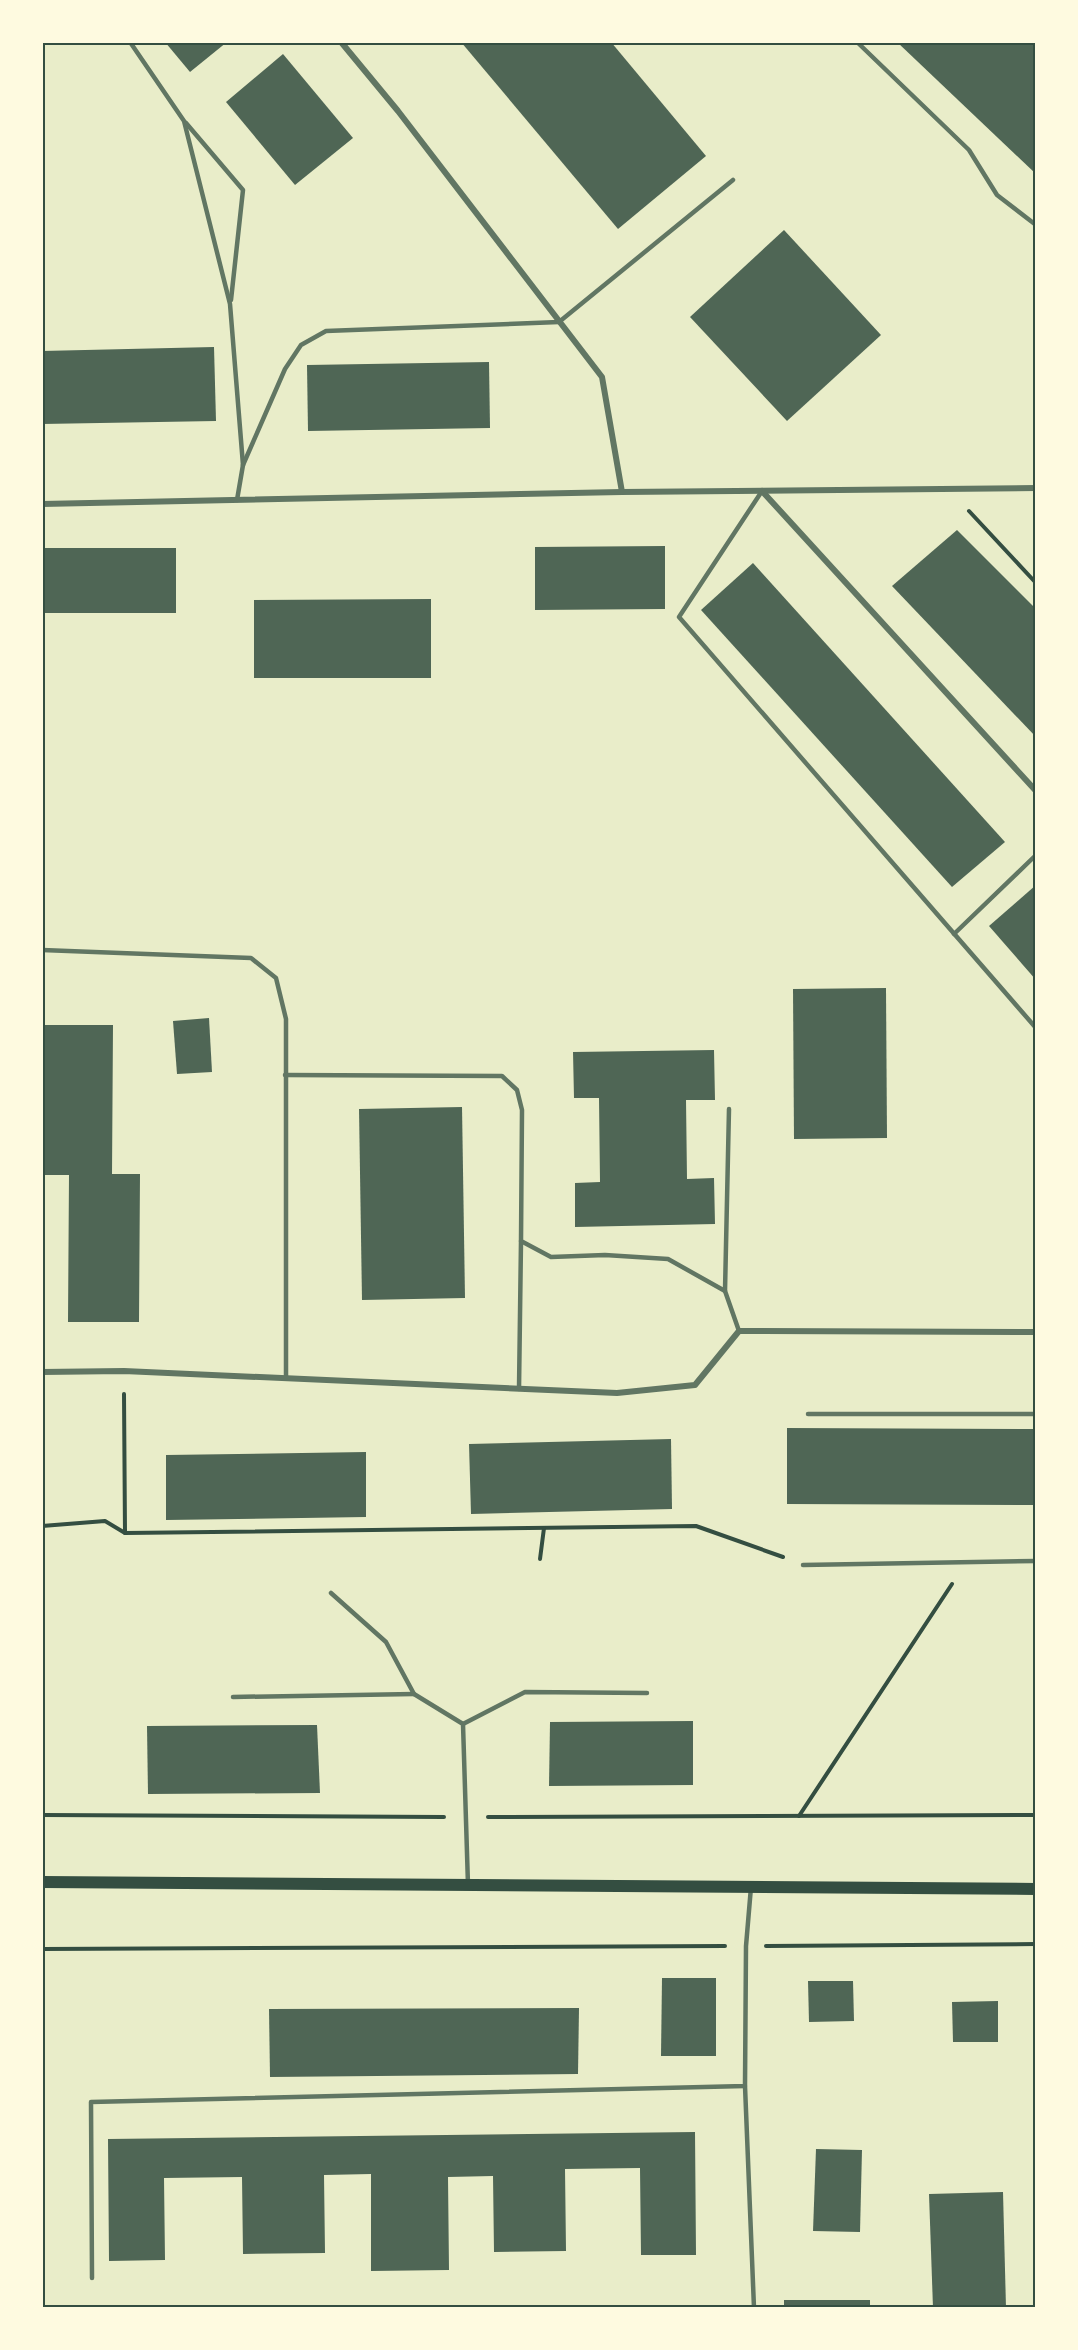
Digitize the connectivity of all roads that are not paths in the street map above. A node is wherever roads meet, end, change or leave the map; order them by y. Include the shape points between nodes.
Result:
1 (130, 42) edge
2 (341, 42) edge
3 (857, 42) edge
4 (184, 121) junction
5 (733, 180) dead end
6 (1036, 225) edge
7 (230, 304) junction
8 (560, 322) junction
9 (243, 465) junction
10 (1036, 488) edge
11 (762, 491) junction
12 (622, 492) junction
13 (237, 500) junction
14 (42, 504) edge
15 (1036, 790) edge
16 (1036, 855) edge
17 (954, 934) junction
18 (42, 950) edge
19 (1036, 1028) edge
20 (285, 1075) junction
21 (729, 1109) dead end
22 (521, 1241) junction
23 (724, 1291) junction
24 (738, 1331) junction
25 (1036, 1332) edge
26 (42, 1371) edge
27 (286, 1378) junction
28 (519, 1389) junction
29 (808, 1414) dead end
30 (1036, 1414) edge
31 (1036, 1561) edge
32 (803, 1565) road end
33 (331, 1593) dead end
34 (647, 1693) dead end
35 (414, 1695) junction
36 (232, 1697) dead end
37 (463, 1724) junction
38 (42, 1882) edge
39 (468, 1885) junction
40 (751, 1887) junction
41 (1036, 1889) edge
42 (745, 2086) junction
43 (92, 2277) dead end
44 (754, 2308) edge

1 - 4 lane
2 - 8 street
3 - 6 lane via 969,150 997,195
4 - 7 lane
4 - 7 lane via 243,190
5 - 8 lane
7 - 9 lane
8 - 9 lane via 326,331 301,345 285,369
8 - 12 street via 602,377
9 - 13 lane
10 - 11 street
11 - 12 street
11 - 15 street
11 - 17 lane via 679,617
12 - 13 street
13 - 14 street
16 - 17 lane
17 - 19 lane
18 - 20 lane via 252,958 276,978 286,1019
20 - 22 lane via 502,1076 517,1090 522,1110
20 - 27 lane
21 - 23 lane
22 - 23 lane via 551,1257 668,1259
22 - 28 lane
23 - 24 lane
24 - 25 street
24 - 28 street via 695,1385 617,1393
26 - 27 street
27 - 28 street
29 - 30 lane
31 - 32 lane
33 - 35 lane via 386,1642
34 - 37 lane via 525,1692
35 - 36 lane
35 - 37 lane
37 - 39 lane
38 - 39 main road
39 - 40 main road
40 - 41 main road
40 - 42 lane via 746,1946
42 - 43 lane via 91,2102
42 - 44 lane

